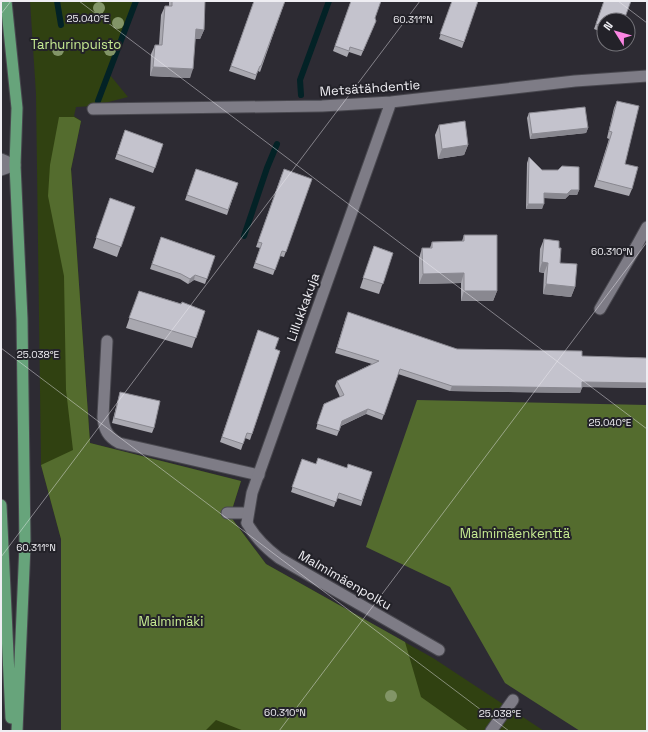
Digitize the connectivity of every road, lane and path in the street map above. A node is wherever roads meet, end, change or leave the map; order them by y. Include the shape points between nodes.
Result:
1 (6, 1) edge
2 (647, 76) edge
3 (391, 102) junction
4 (93, 109) dead end
5 (1, 159) edge
6 (15, 164) junction
7 (1, 170) edge
8 (647, 227) edge
9 (600, 309) dead end
10 (107, 341) dead end
11 (259, 475) junction
12 (1, 505) edge
13 (227, 513) dead end
14 (247, 518) junction
15 (440, 650) dead end
16 (513, 700) dead end
17 (12, 731) edge
18 (17, 731) edge
19 (491, 731) edge

1 - 6 main road via 17,108
2 - 3 street, Metsätähdentie via 575,81
3 - 4 street, Metsätähdentie via 322,106
3 - 11 street, Lillukkakuja
5 - 6 street
6 - 7 street
6 - 18 main road via 22,319 25,544
8 - 9 street
10 - 11 street via 103,417 104,429 112,439 119,443
11 - 14 street, Lillukkakuja
12 - 17 main road
13 - 14 street
14 - 15 street, Malmimäenpolku via 252,533 279,558
16 - 19 street

